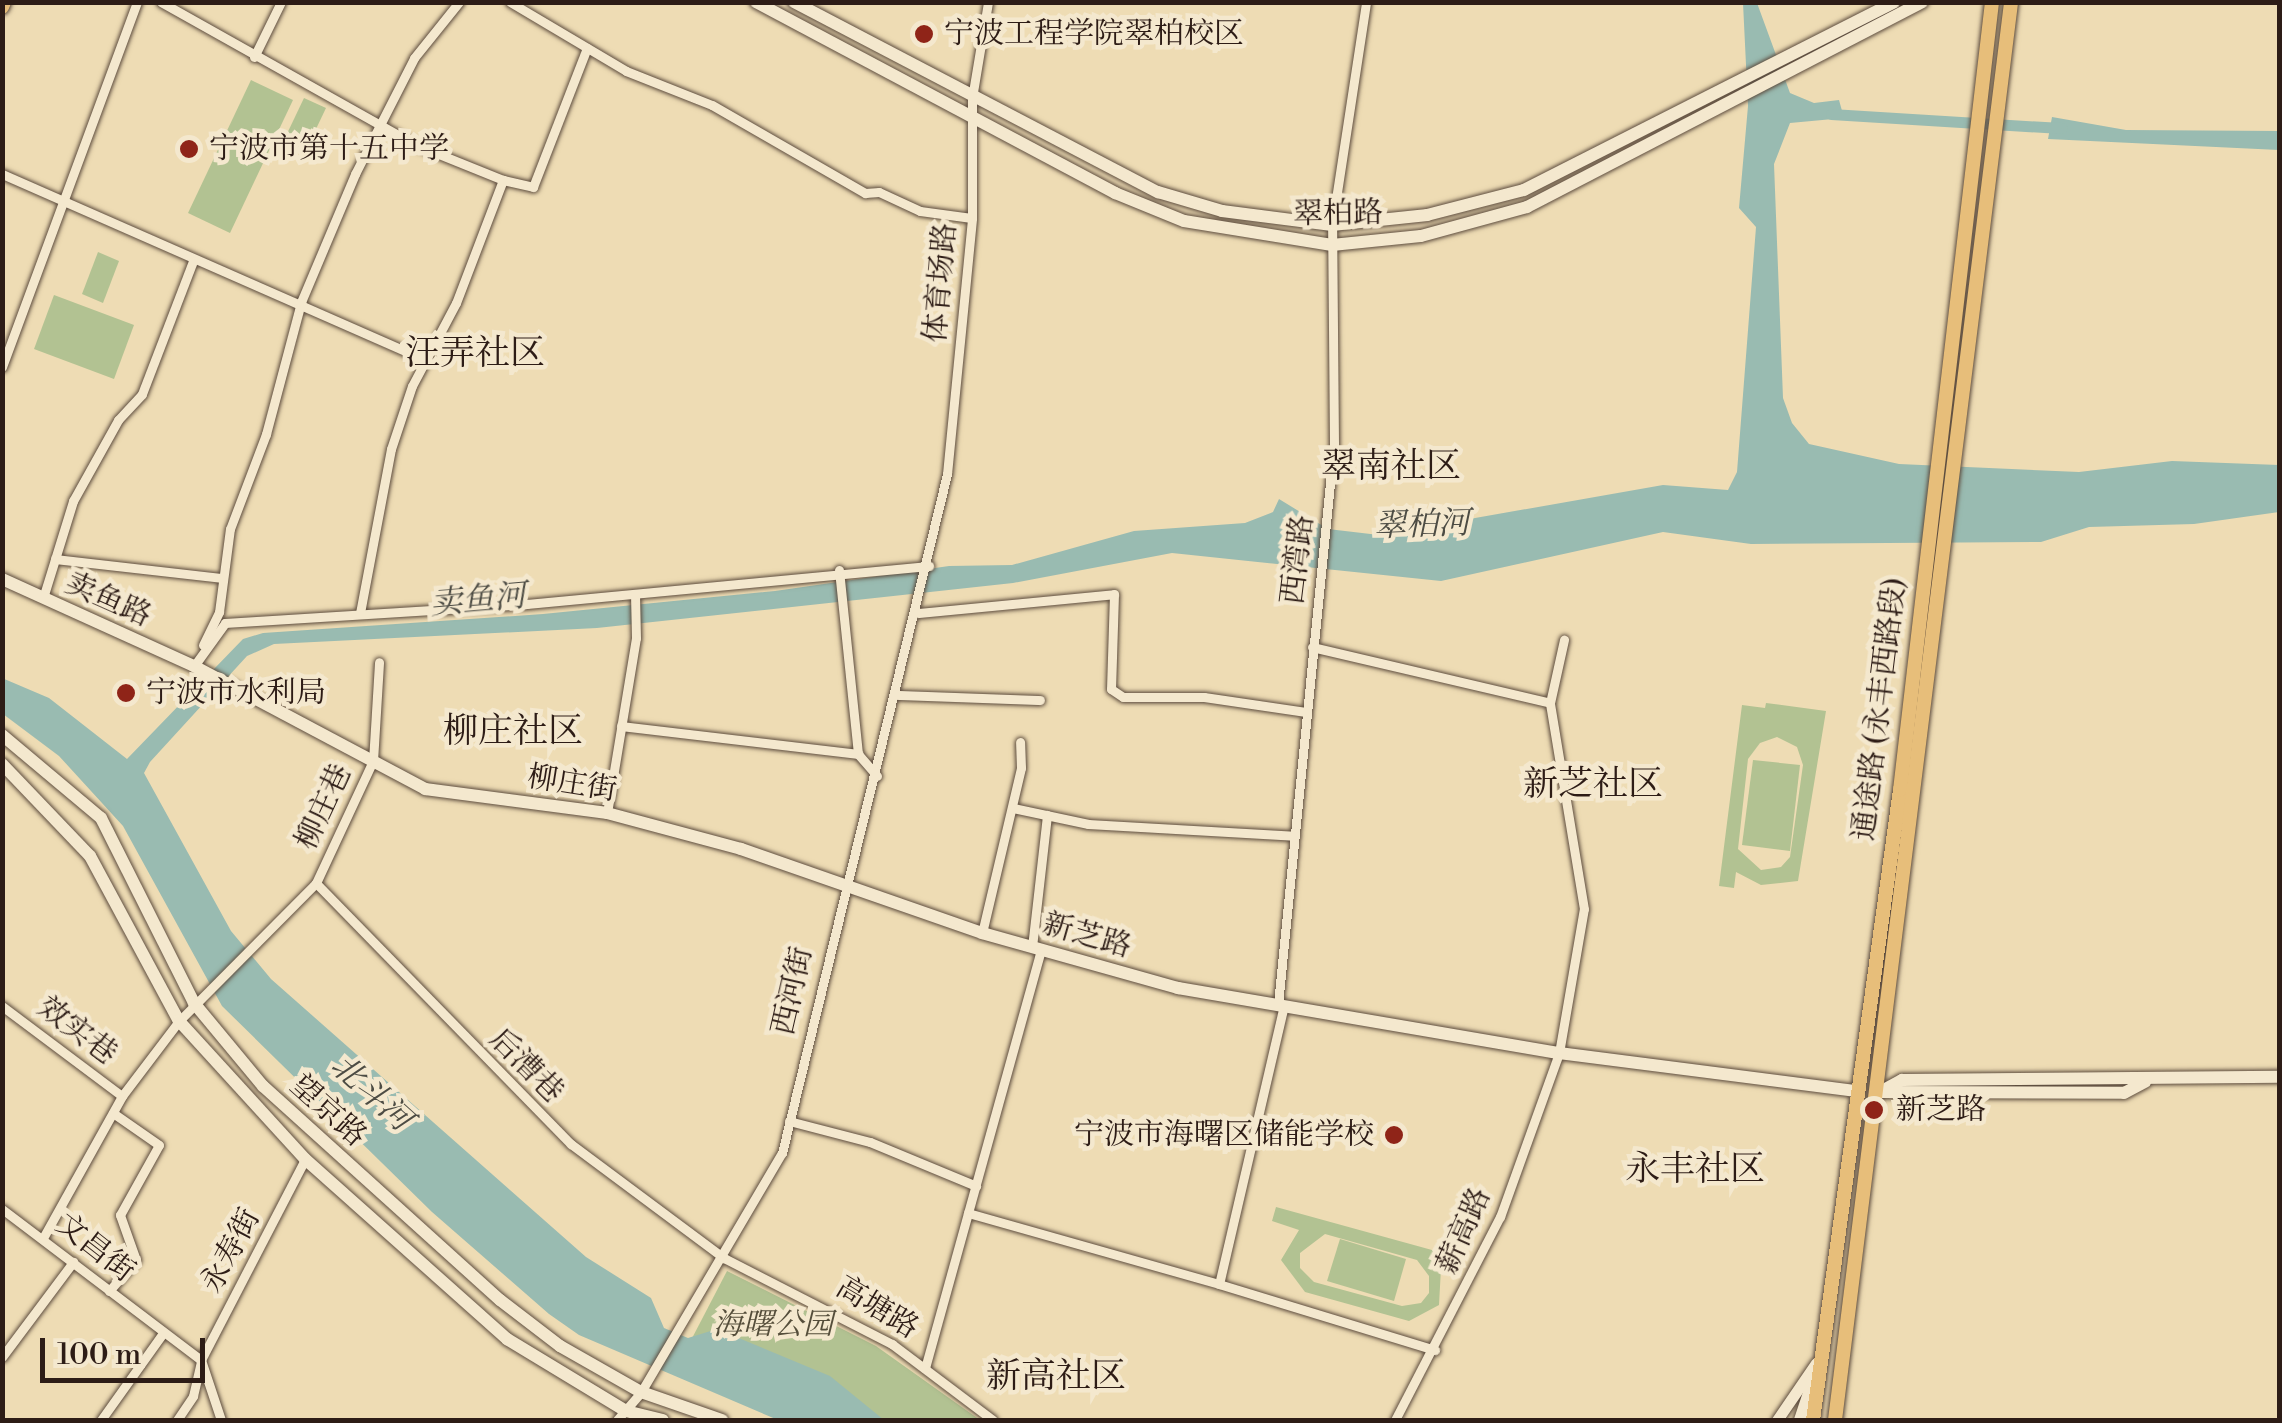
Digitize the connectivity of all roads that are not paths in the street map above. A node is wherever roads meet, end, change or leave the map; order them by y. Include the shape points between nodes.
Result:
1 (137, 2) edge
2 (162, 2) edge
3 (281, 2) edge
4 (459, 2) edge
5 (510, 2) edge
6 (756, 2) edge
7 (794, 2) edge
8 (988, 2) edge
9 (1366, 2) edge
10 (1894, 2) edge
11 (1922, 2) edge
12 (1992, 2) edge
13 (2010, 2) edge
14 (174, 6) edge
15 (587, 48) junction
16 (254, 58) junction
17 (1794, 61) junction
18 (972, 98) junction
19 (1715, 101) junction
20 (384, 122) junction
21 (972, 122) junction
22 (1985, 146) junction
23 (2, 174) edge
24 (503, 180) junction
25 (68, 202) junction
26 (972, 218) junction
27 (1332, 224) junction
28 (1332, 246) junction
29 (193, 261) junction
30 (301, 302) junction
31 (427, 360) junction
32 (2, 367) edge
33 (54, 560) junction
34 (930, 566) junction
35 (839, 570) junction
36 (224, 578) junction
37 (2, 579) edge
38 (635, 596) junction
39 (43, 598) junction
40 (360, 613) junction
41 (918, 613) junction
42 (1564, 640) dead end
43 (1312, 647) junction
44 (379, 662) dead end
45 (194, 666) junction
46 (246, 694) joint
47 (897, 696) junction
48 (1040, 700) dead end
49 (1550, 703) junction
50 (1306, 712) junction
51 (622, 726) junction
52 (2, 735) edge
53 (1020, 742) dead end
54 (858, 754) junction
55 (373, 761) junction
56 (3, 765) edge
57 (877, 776) junction
58 (1013, 808) junction
59 (607, 813) junction
60 (1047, 816) junction
61 (1294, 836) junction
62 (316, 883) junction
63 (842, 888) junction
64 (982, 933) junction
65 (1036, 948) junction
66 (194, 1003) junction
67 (1281, 1005) junction
68 (2, 1006) edge
69 (179, 1021) junction
70 (1560, 1054) junction
71 (2280, 1077) edge
72 (2145, 1082) junction
73 (1857, 1091) junction
74 (1880, 1092) junction
75 (122, 1096) junction
76 (112, 1112) junction
77 (789, 1121) junction
78 (305, 1159) junction
79 (976, 1186) junction
80 (3, 1211) edge
81 (968, 1213) junction
82 (43, 1238) junction
83 (724, 1258) junction
84 (73, 1262) junction
85 (1219, 1284) junction
86 (109, 1291) junction
87 (163, 1333) junction
88 (1435, 1350) junction
89 (1821, 1355) junction
90 (2, 1358) edge
91 (201, 1360) junction
92 (926, 1368) junction
93 (641, 1392) junction
94 (622, 1416) edge
95 (1836, 1416) edge
96 (101, 1420) edge
97 (178, 1420) edge
98 (221, 1420) edge
99 (663, 1420) edge
100 (722, 1420) edge
101 (993, 1420) edge
102 (1394, 1420) edge
103 (1777, 1420) edge
104 (1800, 1420) edge
105 (1813, 1420) edge

1 - 25 street
2 - 14 street
3 - 16 street
4 - 20 street via 414,58
5 - 15 street
6 - 21 main road, 翠柏路
7 - 18 main road, 翠柏路
8 - 18 street, 体育场路
9 - 27 street, 西湾路
10 - 17 main road, 翠柏路
11 - 17 main road, 翠柏路
12 - 22 main road, 通途路 (永丰西路段)
13 - 22 main road, 通途路 (永丰西路段) via 2000,89
14 - 16 street
15 - 24 street via 533,187
15 - 26 street via 676,96 712,105 865,193 879,192 920,212
16 - 20 street
17 - 19 main road, 翠柏路
18 - 21 street, 体育场路
18 - 27 main road, 翠柏路 via 1158,192 1222,212
19 - 27 main road, 翠柏路 via 1524,190 1426,215
19 - 28 main road, 翠柏路 via 1526,207 1422,236
20 - 24 street via 414,144
20 - 30 street
21 - 26 street, 体育场路
21 - 28 main road, 翠柏路 via 1184,220
22 - 73 main road, 通途路 (永丰西路段)
22 - 74 main road, 通途路 (永丰西路段)
23 - 25 street
24 - 31 street
25 - 29 street
25 - 32 street
26 - 34 street, 体育场路 via 947,474
27 - 28 street, 西湾路
28 - 43 street, 西湾路 via 1336,389
29 - 30 street
29 - 33 street via 142,394 118,420 73,501
30 - 31 street
30 - 36 street via 266,434 230,530
31 - 40 street via 391,448
33 - 36 street
33 - 39 street
34 - 35 street
34 - 41 street, 体育场路
35 - 38 street
35 - 54 street
36 - 45 street via 218,612
37 - 39 main road, 卖鱼路
38 - 40 street
38 - 51 street via 636,638
39 - 45 main road, 卖鱼路
40 - 45 street via 225,623
41 - 47 street, 西河街
41 - 50 street via 1114,594 1111,689 1123,697 1204,698
42 - 49 street
43 - 49 street
43 - 50 street, 西湾路
44 - 55 street, 柳庄巷
45 - 46 main road, 卖鱼路
46 - 55 main road, 柳庄街
47 - 48 street
47 - 57 street, 西河街
49 - 70 street, 薪高路 via 1584,909
50 - 61 street, 西湾路
51 - 54 street
51 - 59 street
52 - 66 main road, 望京路 via 101,818
53 - 58 street
54 - 57 street
55 - 59 main road, 柳庄街 via 425,789
55 - 62 street, 柳庄巷
56 - 69 main road, 望京路 via 90,856
57 - 63 street, 西河街
58 - 60 street
58 - 64 street
59 - 63 main road, 柳庄街 via 741,848
60 - 61 street via 1104,826
60 - 65 street
61 - 67 street, 西湾路
62 - 66 street, 柳庄巷
62 - 83 street, 后漕巷 via 571,1144
63 - 64 main road, 新芝路
63 - 77 street, 西河街
64 - 65 main road, 新芝路
65 - 67 main road, 新芝路 via 1178,988
65 - 79 street
66 - 69 street, 柳庄巷
66 - 93 main road, 望京路 via 263,1086 500,1300 560,1346
67 - 70 main road, 新芝路
67 - 85 street, 西湾路
68 - 75 street, 效实巷
69 - 75 street, 柳庄巷
69 - 78 main road, 望京路
70 - 73 main road, 新芝路
70 - 88 street, 薪高路 via 1500,1217
71 - 72 main road
72 - 74 main road via 2124,1093
72 - 74 main road via 2117,1073 1902,1080
73 - 89 main road, 通途路 (永丰西路段)
74 - 95 main road, 通途路 (永丰西路段)
75 - 76 street, 柳庄巷
76 - 82 street, 柳庄巷
76 - 86 street via 159,1145 120,1215 136,1260
77 - 79 street via 870,1142
77 - 83 street, 西河街 via 782,1153
78 - 91 street, 永寿街
78 - 94 main road, 望京路 via 507,1339
79 - 81 street
80 - 82 street, 文昌街
81 - 85 street
81 - 92 street
82 - 84 street, 文昌街
83 - 92 street, 高塘路 via 805,1294
83 - 93 street, 西河街
84 - 86 street, 文昌街
84 - 90 street
85 - 88 street
86 - 87 street, 文昌街
87 - 91 street, 文昌街
87 - 96 street
88 - 102 street, 薪高路
89 - 103 street
89 - 104 main road
89 - 105 main road, 通途路 (永丰西路段)
91 - 97 street, 永寿街 via 193,1396
91 - 98 street
92 - 101 street, 高塘路
93 - 94 street
93 - 100 main road, 望京路
94 - 99 main road, 望京路

